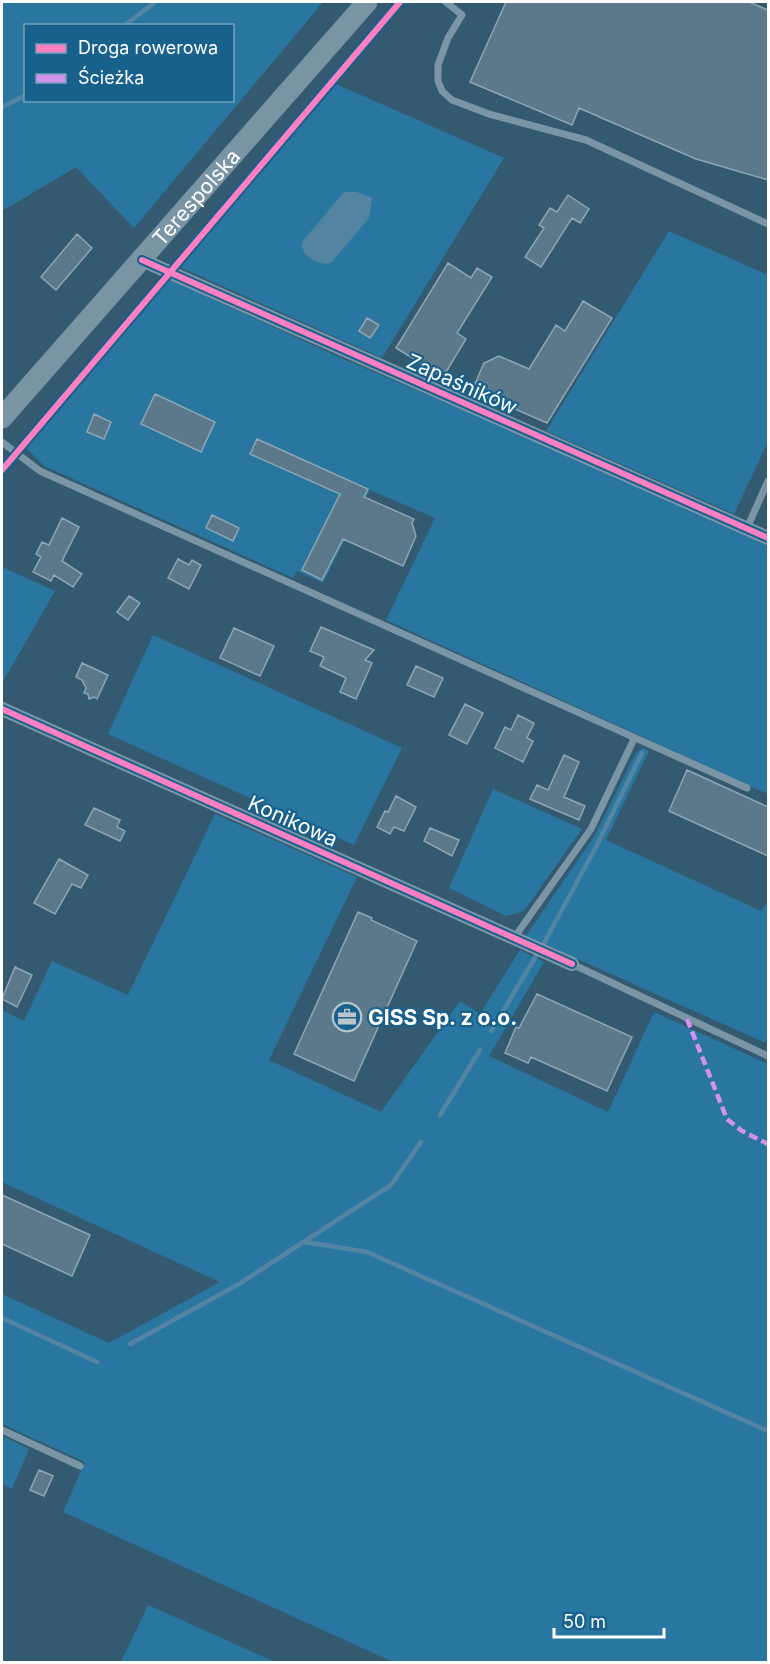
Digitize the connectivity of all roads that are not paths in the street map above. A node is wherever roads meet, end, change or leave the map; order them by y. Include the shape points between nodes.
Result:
1 (367, 2) edge
2 (446, 2) edge
3 (768, 224) edge
4 (142, 260) junction
5 (2, 418) edge
6 (2, 442) edge
7 (768, 481) edge
8 (747, 528) junction
9 (768, 538) edge
10 (2, 709) edge
11 (634, 739) junction
12 (747, 788) dead end
13 (514, 938) junction
14 (572, 964) joint
15 (768, 1056) edge
16 (2, 1430) edge
17 (80, 1466) dead end

1 - 4 main road, Terespolska
2 - 3 lane via 462,15 438,65 442,91 452,100 586,140
4 - 5 main road, Terespolska
4 - 8 street, Zapaśników
6 - 11 lane via 40,471
7 - 8 lane
8 - 9 street, Zapaśników
10 - 13 street, Konikowa
11 - 12 lane
11 - 13 lane via 591,829
13 - 14 street, Konikowa
14 - 15 lane, Konikowa
16 - 17 lane

